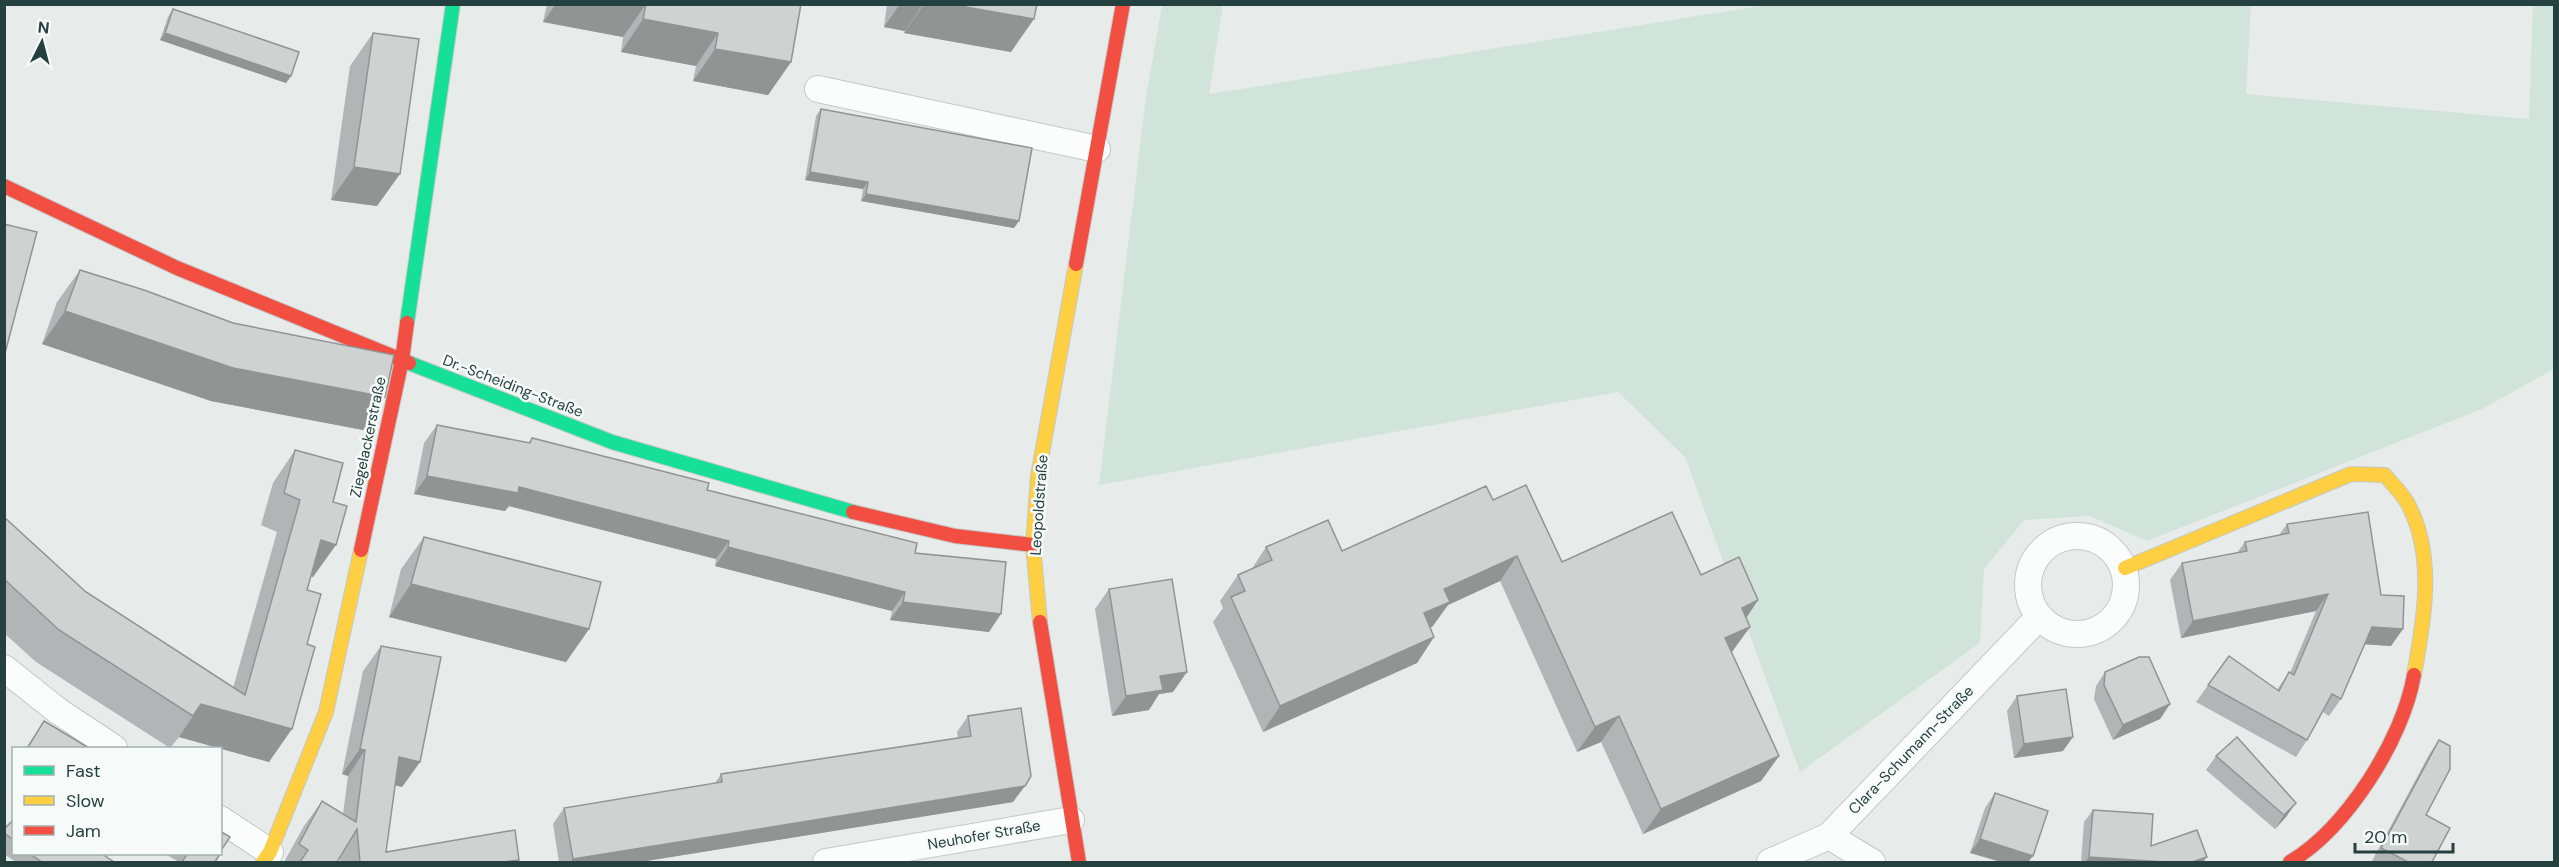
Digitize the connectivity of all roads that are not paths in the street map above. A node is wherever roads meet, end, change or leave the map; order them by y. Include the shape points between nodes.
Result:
1 (453, 4) edge
2 (1123, 4) edge
3 (818, 89) dead end
4 (1097, 148) junction
5 (4, 186) edge
6 (402, 360) junction
7 (1033, 545) junction
8 (2125, 568) junction
9 (2038, 618) junction
10 (4, 668) edge
11 (112, 747) edge
12 (1071, 820) junction
13 (222, 821) edge
14 (1829, 836) junction
15 (266, 857) edge
16 (826, 862) edge
17 (1079, 862) edge
18 (1770, 862) edge
19 (1872, 862) edge
20 (2290, 862) edge

1 - 6 street, Ziegelackerstraße
2 - 4 street, Leopoldstraße
3 - 4 street
4 - 7 street, Leopoldstraße via 1038,476
5 - 6 street, Dr.-Scheiding-Straße via 177,268
6 - 7 street, Dr.-Scheiding-Straße via 612,442 851,511 955,536
6 - 15 street, Ziegelackerstraße via 326,712
7 - 12 street, Leopoldstraße via 1040,625
8 - 9 street via 2123,606 2103,628 2079,636 2053,630
8 - 9 street via 2114,551 2094,538 2065,536 2041,550 2027,574 2028,600
8 - 20 street via 2351,474 2385,474 2410,507 2425,554 2423,626 2410,699 2379,764 2346,813
9 - 14 street, Clara-Schumann-Straße
10 - 11 street
12 - 16 street, Neuhofer Straße
12 - 17 street, Leopoldstraße
13 - 15 street
14 - 18 street, Clara-Schumann-Straße
14 - 19 street

